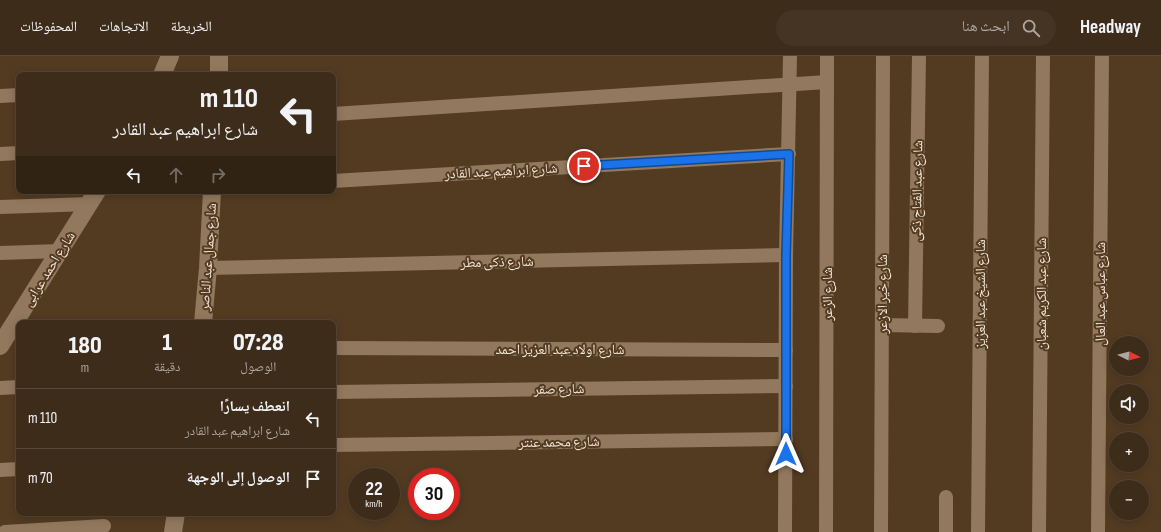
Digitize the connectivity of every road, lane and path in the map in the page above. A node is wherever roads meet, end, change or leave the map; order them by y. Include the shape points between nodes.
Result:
1 (170, 56) edge
2 (219, 56) edge
3 (790, 56) edge
4 (827, 56) edge
5 (883, 56) edge
6 (920, 56) edge
7 (982, 56) edge
8 (1043, 56) edge
9 (1102, 56) edge
10 (163, 72) edge
11 (219, 72) edge
12 (827, 82) junction
13 (790, 84) junction
14 (16, 95) edge
15 (0, 96) edge
16 (336, 114) edge
17 (16, 153) edge
18 (0, 154) edge
19 (789, 154) junction
20 (336, 181) edge
21 (212, 194) edge
22 (94, 197) edge
23 (0, 207) edge
24 (60, 251) junction
25 (0, 253) edge
26 (786, 255) junction
27 (208, 268) junction
28 (16, 320) edge
29 (203, 320) edge
30 (16, 321) edge
31 (882, 325) junction
32 (915, 326) junction
33 (938, 326) dead end
34 (0, 346) edge
35 (336, 348) edge
36 (786, 350) junction
37 (786, 386) junction
38 (16, 387) edge
39 (0, 388) edge
40 (336, 392) edge
41 (786, 439) junction
42 (336, 445) edge
43 (0, 470) edge
44 (16, 470) edge
45 (946, 498) dead end
46 (176, 516) edge
47 (104, 526) dead end
48 (5, 532) edge
49 (173, 532) edge
50 (785, 532) edge
51 (826, 532) edge
52 (881, 532) edge
53 (946, 532) edge
54 (978, 532) edge
55 (1039, 532) edge
56 (1098, 532) edge

1 - 10 street
2 - 11 street
3 - 13 street
4 - 12 street, شارع الزعر
5 - 31 street, شارع خير الازعر
6 - 32 street, شارع عبد الفتاح ذكى
7 - 54 street, شارع الشيخ عبد العزيز
8 - 55 street, شارع عبد الكريم شعبان
9 - 56 street, شارع عباس عبد العال
12 - 13 street
12 - 51 street, شارع الزعر
13 - 16 street
13 - 19 street
14 - 15 street
17 - 18 street
19 - 20 street, شارع ابراهيم عبد القادر
19 - 26 street
21 - 27 street, شارع جمال عبد الناصر
22 - 23 street
22 - 24 street, شارع احمد عرابى
24 - 25 street
24 - 28 street, شارع احمد عرابى
26 - 27 street, شارع ذكى مطر
26 - 36 street
27 - 29 street, شارع جمال عبد الناصر
30 - 34 street, شارع احمد عرابى
31 - 32 street
31 - 52 street, شارع خير الازعر
32 - 33 street
35 - 36 street, شارع اولاد عبد العزيز احمد
36 - 37 street
37 - 40 street, شارع صقر
37 - 41 street
38 - 39 street
41 - 42 street, شارع محمد عنتر
41 - 50 street
43 - 44 street
45 - 53 street
46 - 49 street
47 - 48 street

